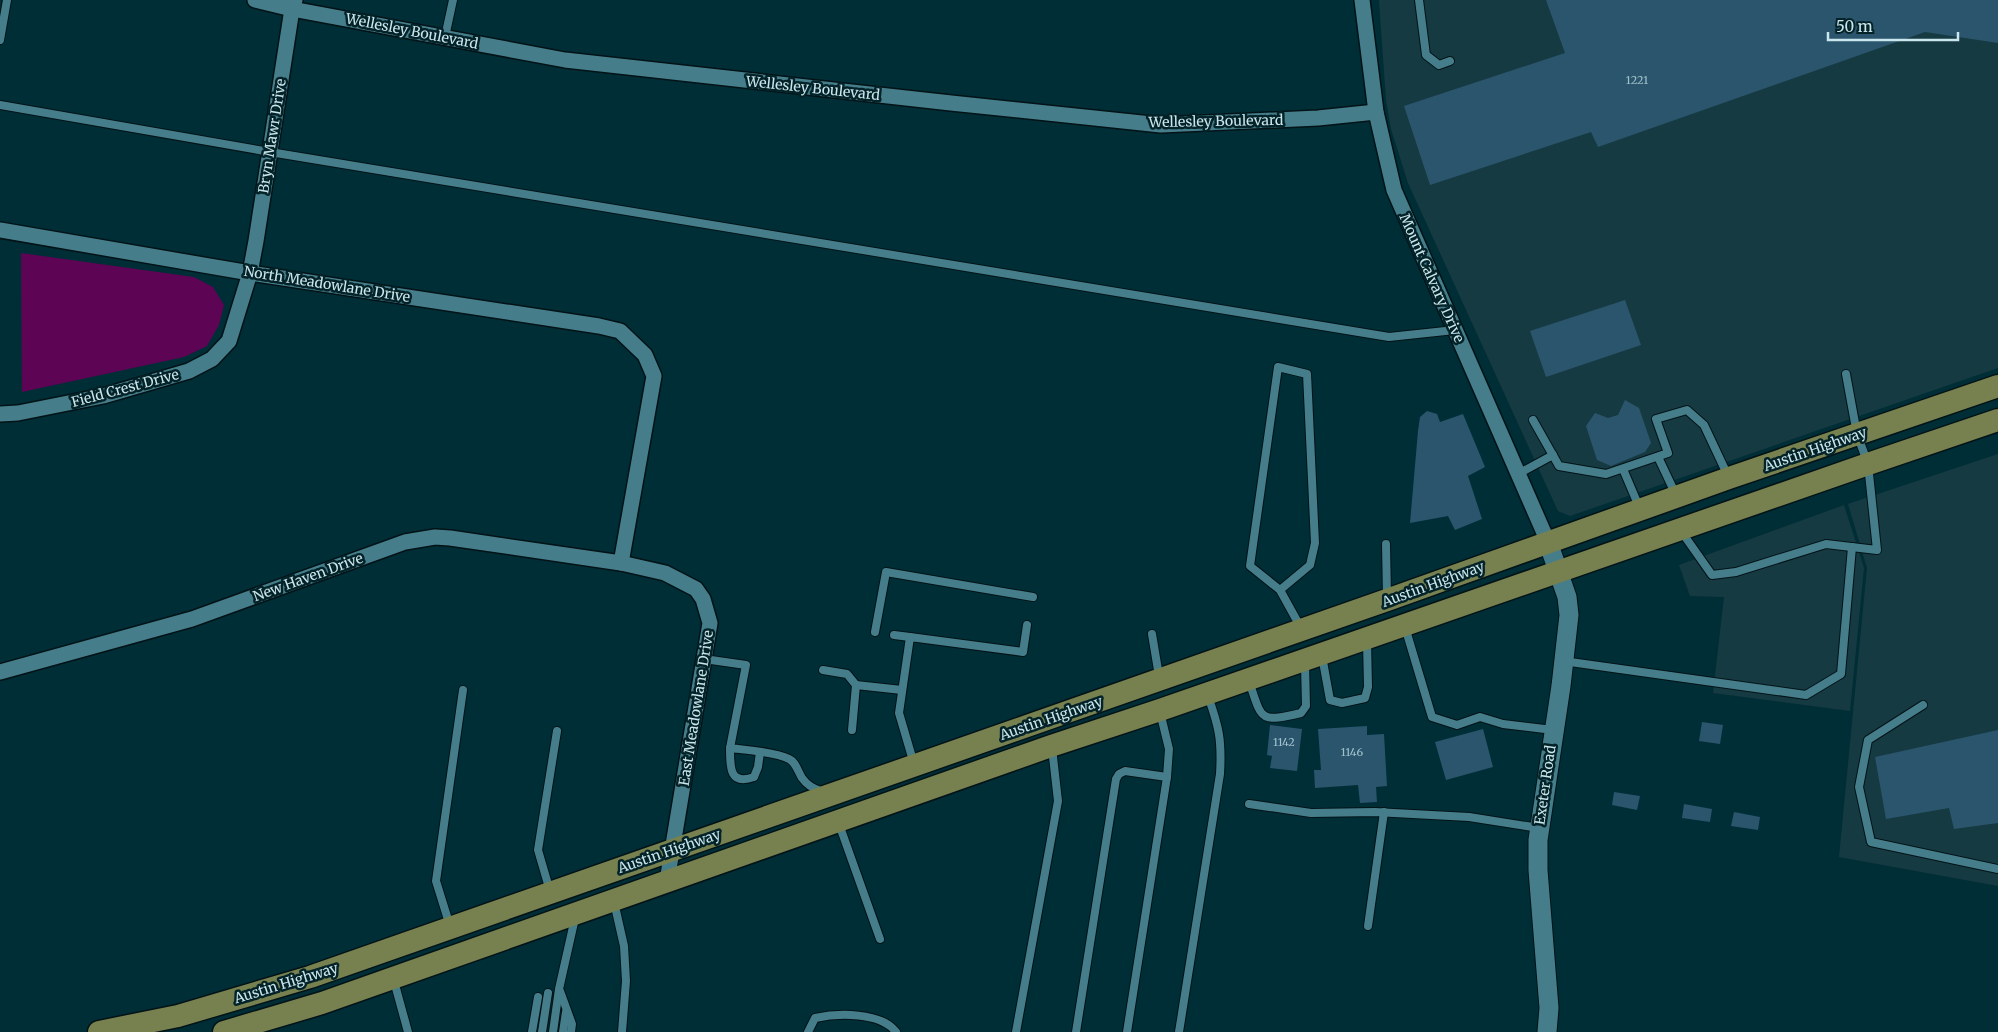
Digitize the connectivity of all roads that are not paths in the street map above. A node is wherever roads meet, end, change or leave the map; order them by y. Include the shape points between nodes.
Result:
1 (7, 0) edge
2 (255, 0) edge
3 (453, 0) edge
4 (1362, 0) edge
5 (1419, 0) edge
6 (293, 4) edge
7 (445, 38) junction
8 (0, 40) edge
9 (1450, 61) dead end
10 (0, 105) edge
11 (1376, 112) junction
12 (270, 152) junction
13 (0, 230) edge
14 (250, 273) junction
15 (1455, 330) junction
16 (1846, 374) dead end
17 (1998, 386) edge
18 (0, 414) edge
19 (1533, 420) dead end
20 (1998, 420) edge
21 (1857, 434) junction
22 (1553, 455) junction
23 (1658, 457) junction
24 (1868, 464) junction
25 (1623, 469) junction
26 (1518, 474) junction
27 (1729, 478) junction
28 (1677, 497) junction
29 (1640, 510) junction
30 (1680, 529) junction
31 (1548, 542) junction
32 (1386, 544) dead end
33 (1852, 547) junction
34 (622, 563) junction
35 (1559, 572) junction
36 (1280, 590) junction
37 (1033, 597) dead end
38 (1387, 600) junction
39 (1028, 625) dead end
40 (1405, 625) junction
41 (1302, 630) junction
42 (875, 632) dead end
43 (1152, 634) dead end
44 (894, 635) dead end
45 (910, 637) junction
46 (1367, 638) junction
47 (1313, 657) junction
48 (704, 658) junction
49 (1564, 661) junction
50 (823, 670) dead end
51 (0, 672) edge
52 (1159, 680) junction
53 (1248, 680) junction
54 (856, 685) junction
55 (463, 690) dead end
56 (902, 690) junction
57 (1207, 694) junction
58 (1923, 706) dead end
59 (1160, 710) junction
60 (852, 730) dead end
61 (1554, 730) junction
62 (557, 731) dead end
63 (1051, 746) junction
64 (730, 748) junction
65 (760, 752) junction
66 (914, 766) junction
67 (1167, 777) junction
68 (830, 794) junction
69 (1249, 804) dead end
70 (1384, 812) junction
71 (838, 822) junction
72 (1539, 828) junction
73 (672, 850) junction
74 (1998, 869) edge
75 (667, 881) junction
76 (550, 892) junction
77 (613, 900) junction
78 (576, 913) junction
79 (1368, 926) dead end
80 (450, 928) junction
81 (880, 939) dead end
82 (393, 978) junction
83 (560, 990) junction
84 (548, 993) dead end
85 (538, 997) dead end
86 (567, 1009) junction
87 (99, 1032) edge
88 (224, 1032) edge
89 (408, 1032) edge
90 (532, 1032) edge
91 (542, 1032) edge
92 (553, 1032) edge
93 (563, 1032) edge
94 (571, 1032) edge
95 (622, 1032) edge
96 (808, 1032) edge
97 (896, 1032) edge
98 (900, 1032) edge
99 (1016, 1032) edge
100 (1076, 1032) edge
101 (1127, 1032) edge
102 (1179, 1032) edge
103 (1547, 1032) edge

1 - 8 lane
2 - 6 street, Wellesley Boulevard
3 - 7 lane
4 - 11 street, Mount Calvary Drive
5 - 9 lane via 1426,55 1439,65
6 - 7 street, Wellesley Boulevard
6 - 12 street, Bryn Mawr Drive
7 - 11 street, Wellesley Boulevard via 565,60 1162,125
10 - 12 lane
11 - 15 street, Mount Calvary Drive via 1394,190
12 - 14 street, Bryn Mawr Drive
12 - 15 lane via 1389,337
13 - 14 street, North Meadowlane Drive
14 - 18 street, Field Crest Drive via 229,340 212,358 189,371 103,396
14 - 34 street, North Meadowlane Drive via 620,331 645,355 654,376
15 - 26 street, Mount Calvary Drive
16 - 21 lane
17 - 21 main road, Austin Highway
19 - 22 lane
20 - 24 main road, Austin Highway
21 - 24 lane
21 - 27 main road, Austin Highway
22 - 25 lane via 1559,466 1606,474
22 - 26 lane
23 - 25 lane
23 - 27 lane via 1668,453 1656,419 1687,410 1704,425
23 - 28 lane
24 - 30 main road, Austin Highway
24 - 33 lane via 1877,550
25 - 29 lane
26 - 31 street, Mount Calvary Drive
27 - 28 main road, Austin Highway
28 - 29 main road, Austin Highway
29 - 31 main road, Austin Highway
30 - 33 lane via 1712,575 1736,572 1826,544
30 - 35 main road, Austin Highway
31 - 35 street, Exeter Road
31 - 38 main road, Austin Highway
32 - 38 lane
33 - 49 lane via 1841,674 1806,695
34 - 48 street, East Meadowlane Drive via 665,574 696,589 703,599 710,624
34 - 51 street, New Haven Drive via 450,538 405,542 192,619
35 - 40 main road, Austin Highway
35 - 49 street, Exeter Road via 1567,597
36 - 36 lane via 1250,566 1278,367 1307,374 1315,543 1310,565
36 - 41 lane
37 - 42 lane via 886,572
38 - 41 main road, Austin Highway
39 - 45 lane via 1023,652
40 - 46 main road, Austin Highway
40 - 61 lane via 1432,717 1457,725 1480,717 1503,724
41 - 52 main road, Austin Highway
43 - 52 lane
44 - 45 lane
45 - 56 lane
46 - 47 main road, Austin Highway
46 - 47 lane via 1368,688 1365,698 1342,704 1330,700
47 - 53 main road, Austin Highway
47 - 53 lane via 1306,706 1301,713 1275,719 1260,714
48 - 64 lane via 746,665
48 - 73 street, East Meadowlane Drive
49 - 61 street, Exeter Road
50 - 54 lane via 848,674
52 - 66 main road, Austin Highway
53 - 57 main road, Austin Highway
54 - 56 lane
54 - 60 lane
55 - 80 lane via 436,881
56 - 66 lane via 899,713
57 - 59 main road, Austin Highway
57 - 102 lane via 1218,725 1220,774
58 - 74 lane via 1868,740 1859,788 1871,842
59 - 63 main road, Austin Highway
59 - 67 lane via 1169,749
61 - 72 street, Exeter Road
62 - 76 lane via 538,850
63 - 71 main road, Austin Highway
63 - 99 lane via 1058,801
64 - 65 lane
64 - 65 lane via 732,774 746,780 754,777
65 - 68 lane via 790,759 802,779 812,788
66 - 68 main road, Austin Highway
67 - 100 lane via 1125,771 1116,779
67 - 101 lane
68 - 73 main road, Austin Highway
69 - 70 lane via 1311,813
70 - 72 lane via 1468,817
70 - 79 lane
71 - 75 main road, Austin Highway
71 - 81 lane
72 - 103 street, Exeter Road via 1538,870 1549,1008
73 - 75 street, East Meadowlane Drive
73 - 76 main road, Austin Highway
75 - 77 main road, Austin Highway
76 - 80 main road, Austin Highway
77 - 78 main road, Austin Highway
77 - 95 lane via 624,946 626,981
78 - 82 main road, Austin Highway
78 - 83 lane
80 - 87 main road, Austin Highway via 310,977 178,1016
82 - 88 main road, Austin Highway
82 - 89 lane
83 - 86 lane
83 - 92 lane
84 - 91 lane
85 - 90 lane
86 - 93 lane
86 - 94 lane
96 - 97 lane via 816,1018 834,1014 872,1018 888,1023
97 - 98 lane

